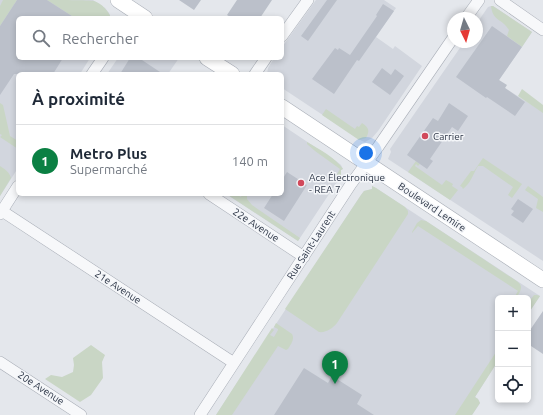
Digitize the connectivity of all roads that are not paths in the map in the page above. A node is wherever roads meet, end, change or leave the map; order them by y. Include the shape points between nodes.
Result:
1 (308, 0) edge
2 (479, 0) edge
3 (500, 0) edge
4 (470, 12) edge
5 (543, 30) edge
6 (284, 33) edge
7 (447, 47) edge
8 (102, 60) edge
9 (211, 60) edge
10 (265, 60) edge
11 (93, 72) edge
12 (229, 72) edge
13 (256, 72) edge
14 (284, 108) edge
15 (366, 163) junction
16 (16, 189) edge
17 (212, 196) edge
18 (1, 212) edge
19 (304, 257) junction
20 (543, 280) edge
21 (0, 362) edge
22 (234, 363) junction
23 (81, 415) edge
24 (200, 415) edge

1 - 6 street
2 - 4 street
3 - 5 street
7 - 15 street, Rue Saint-Laurent
8 - 11 street
9 - 12 main road
10 - 13 street
14 - 15 main road, Boulevard Lemire
15 - 19 street, Rue Saint-Laurent
15 - 20 main road, Boulevard Lemire
16 - 18 street
17 - 19 street, 22e Avenue
18 - 22 street, 21e Avenue
19 - 22 street, Rue Saint-Laurent
21 - 23 street, 20e Avenue
22 - 24 street, Rue Saint-Laurent

